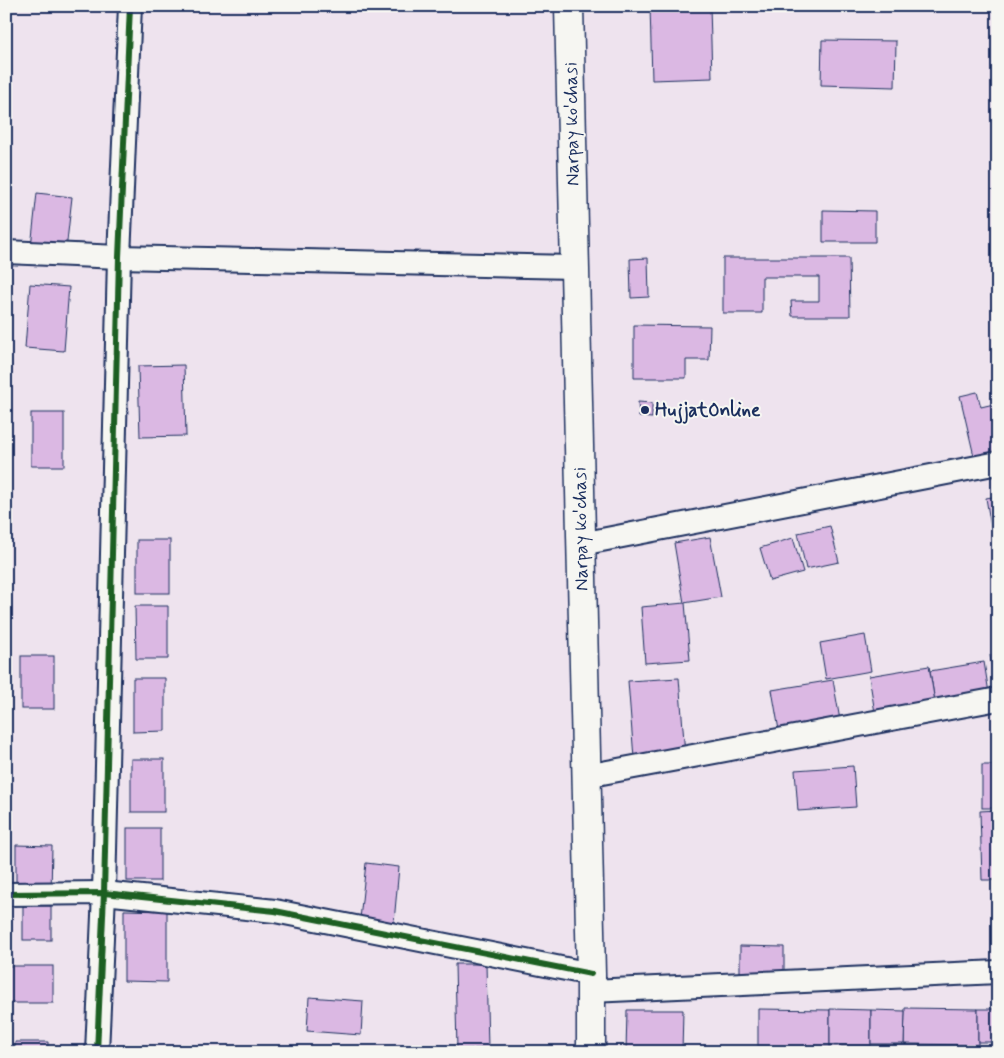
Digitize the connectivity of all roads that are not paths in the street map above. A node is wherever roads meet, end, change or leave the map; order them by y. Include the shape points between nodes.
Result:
1 (130, 6) edge
2 (569, 6) edge
3 (6, 252) edge
4 (119, 256) junction
5 (575, 267) junction
6 (998, 463) edge
7 (582, 544) junction
8 (998, 699) edge
9 (586, 776) junction
10 (104, 893) junction
11 (6, 894) edge
12 (998, 972) edge
13 (591, 983) junction
14 (97, 1052) edge
15 (591, 1052) edge

1 - 4 street
2 - 5 main road, Narpay ko'chasi
3 - 4 street
4 - 5 street
4 - 10 street
5 - 7 main road, Narpay ko'chasi
6 - 7 street
7 - 9 main road, Narpay ko'chasi
8 - 9 street
9 - 13 main road, Narpay ko'chasi
10 - 11 street
10 - 13 street via 275,911
10 - 14 street
12 - 13 street
13 - 15 main road, Narpay ko'chasi

